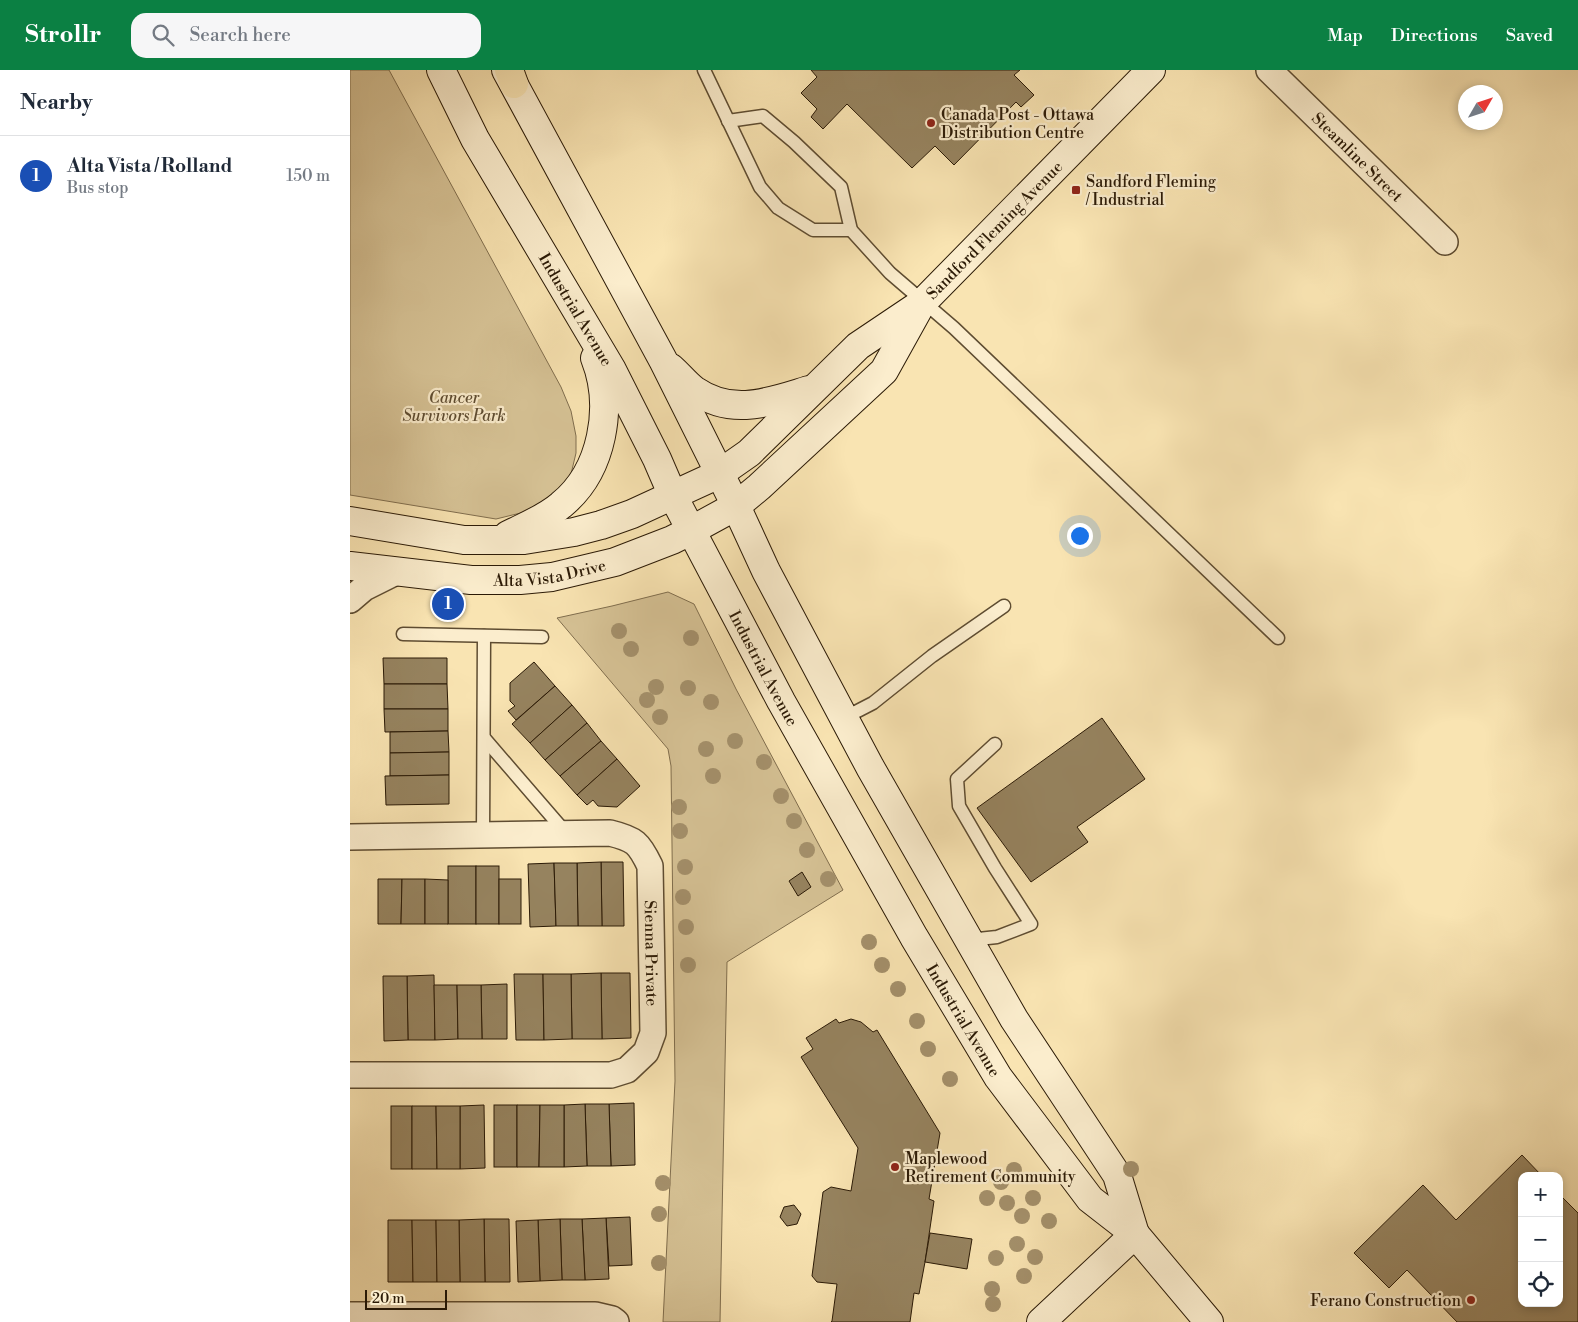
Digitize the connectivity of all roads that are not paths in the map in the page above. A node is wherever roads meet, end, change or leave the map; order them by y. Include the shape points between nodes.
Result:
1 (440, 70) edge
2 (704, 70) edge
3 (1151, 70) edge
4 (1269, 70) edge
5 (510, 74) edge
6 (728, 121) junction
7 (850, 230) junction
8 (1445, 242) dead end
9 (567, 292) junction
10 (922, 303) junction
11 (662, 360) junction
12 (813, 389) junction
13 (719, 474) junction
14 (673, 496) junction
15 (736, 506) junction
16 (350, 521) edge
17 (692, 530) junction
18 (495, 541) junction
19 (350, 566) edge
20 (396, 572) junction
21 (350, 600) edge
22 (1004, 606) dead end
23 (403, 634) dead end
24 (484, 636) junction
25 (542, 637) dead end
26 (1278, 638) dead end
27 (844, 718) junction
28 (484, 738) junction
29 (995, 744) dead end
30 (566, 833) junction
31 (483, 835) junction
32 (350, 837) edge
33 (969, 940) junction
34 (350, 1075) edge
35 (1135, 1234) junction
36 (350, 1315) edge
37 (616, 1322) edge
38 (1041, 1322) edge
39 (1209, 1322) edge

1 - 9 main road, Industrial Avenue via 475,139
2 - 6 lane
3 - 10 main road, Sandford Fleming Avenue
4 - 8 street, Steamline Street
5 - 11 main road, Industrial Avenue
6 - 7 lane via 760,187 778,208 813,230
6 - 7 lane via 763,116 794,142 841,187
7 - 10 lane
9 - 14 main road, Industrial Avenue via 612,370
9 - 18 main road via 598,367 604,396 600,440 585,477 562,505
10 - 12 main road, Sandford Fleming Avenue via 858,346
10 - 15 main road, Sandford Fleming Avenue via 884,371
10 - 26 lane via 954,328
11 - 12 main road via 710,399 739,406 764,404
11 - 13 main road, Industrial Avenue
12 - 13 main road, Sandford Fleming Avenue via 749,453
13 - 14 main road
13 - 15 main road, Industrial Avenue
14 - 17 main road, Industrial Avenue
14 - 18 main road via 632,514 574,532
15 - 17 main road, Alta Vista Drive
15 - 27 main road, Industrial Avenue via 766,571
16 - 18 main road via 464,540
17 - 20 main road, Alta Vista Drive via 615,562 552,577 471,580
17 - 35 main road, Industrial Avenue via 781,701 914,937 998,1077 1090,1199
19 - 20 main road, Alta Vista Drive
20 - 21 street via 364,588
22 - 27 lane via 932,656 873,703
23 - 24 lane
24 - 25 lane
24 - 28 lane
27 - 33 main road, Industrial Avenue
28 - 30 lane
28 - 31 lane
29 - 33 lane via 957,778 959,806 1031,924 997,936
30 - 31 street, Sienna Private
30 - 34 street, Sienna Private via 610,833 627,838 642,848 650,866 653,1033 646,1052 627,1070 611,1075
31 - 32 street, Sienna Private
33 - 35 main road, Industrial Avenue via 1014,1019 1117,1175
35 - 38 main road
35 - 39 main road, Industrial Avenue
36 - 37 street via 595,1315

